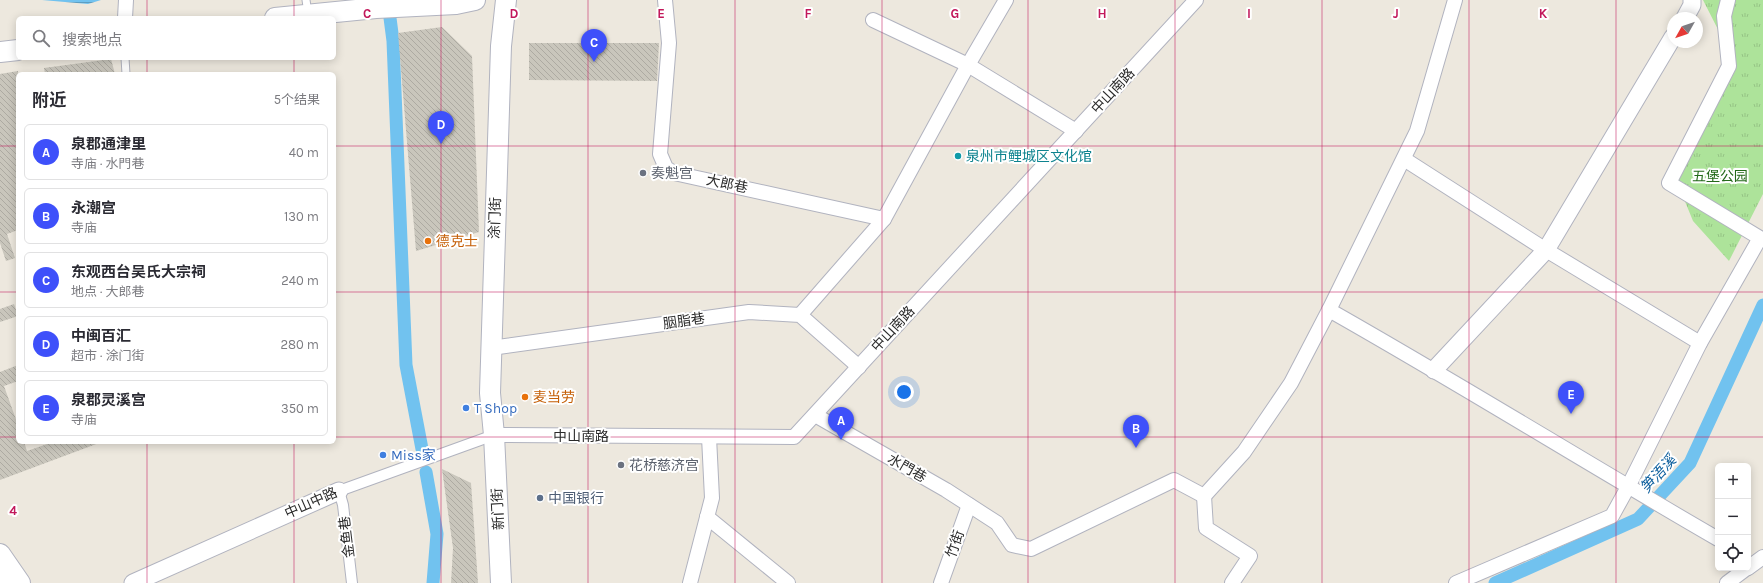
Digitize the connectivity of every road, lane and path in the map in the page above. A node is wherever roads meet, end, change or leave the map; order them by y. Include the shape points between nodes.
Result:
1 (126, 0) edge
2 (475, 0) edge
3 (506, 0) edge
4 (665, 0) edge
5 (1006, 0) edge
6 (1196, 0) edge
7 (1455, 0) edge
8 (1692, 0) edge
9 (1728, 0) edge
10 (376, 4) edge
11 (307, 7) edge
12 (1688, 12) edge
13 (125, 16) edge
14 (281, 16) edge
15 (873, 20) dead end
16 (1667, 47) edge
17 (16, 50) edge
18 (0, 52) edge
19 (125, 60) edge
20 (968, 65) junction
21 (126, 72) edge
22 (1076, 131) junction
23 (1404, 159) junction
24 (884, 219) junction
25 (1546, 250) junction
26 (1330, 310) junction
27 (800, 315) junction
28 (1700, 343) junction
29 (491, 348) junction
30 (859, 367) junction
31 (1434, 370) junction
32 (815, 415) junction
33 (494, 435) junction
34 (709, 437) junction
35 (1632, 490) junction
36 (339, 491) junction
37 (1204, 496) junction
38 (969, 505) junction
39 (707, 517) junction
40 (1715, 537) edge
41 (0, 554) edge
42 (1763, 557) edge
43 (1751, 565) edge
44 (1743, 571) edge
45 (0, 580) edge
46 (2, 583) edge
47 (20, 583) edge
48 (133, 583) edge
49 (352, 583) edge
50 (501, 583) edge
51 (690, 583) edge
52 (788, 583) edge
53 (941, 583) edge
54 (1232, 583) edge
55 (1456, 583) edge
56 (1727, 583) edge

1 - 13 street
2 - 10 main road via 456,4
3 - 29 main road, 涂门街 via 501,46
4 - 24 street, 大郎巷 via 669,42 660,154 666,168 674,172
5 - 20 street
6 - 22 street, 中山南路
7 - 23 street via 1418,131
8 - 12 street
9 - 28 street via 1724,16 1729,66 1668,183 1760,238
10 - 11 main road
11 - 14 main road
15 - 20 street
16 - 25 street
17 - 18 main road
19 - 21 lane
20 - 22 street
20 - 24 street
22 - 30 street, 中山南路
23 - 25 street
23 - 26 street
24 - 27 street
25 - 28 street
25 - 31 street
26 - 31 street
26 - 37 street via 1291,383 1244,452
27 - 29 street, 胭脂巷 via 749,312
27 - 30 street
28 - 35 street
29 - 33 main road, 涂门街 via 490,393
30 - 32 street, 中山南路
31 - 35 street
32 - 34 street, 中山南路 via 794,438
32 - 38 street, 水門巷
33 - 34 street, 中山南路
33 - 36 street, 中山中路
33 - 50 main road, 新门街
34 - 39 street via 712,498
35 - 40 street
35 - 55 street via 1612,516
36 - 48 street, 中山中路
36 - 49 street, 金鱼巷 via 343,505
37 - 38 street, 水門巷 via 1174,480 1031,549 1012,545 997,524
37 - 54 street via 1206,528 1250,556
38 - 53 street, 竹街
39 - 51 street
39 - 52 street
41 - 47 main road
42 - 43 street
44 - 56 street
45 - 46 main road

